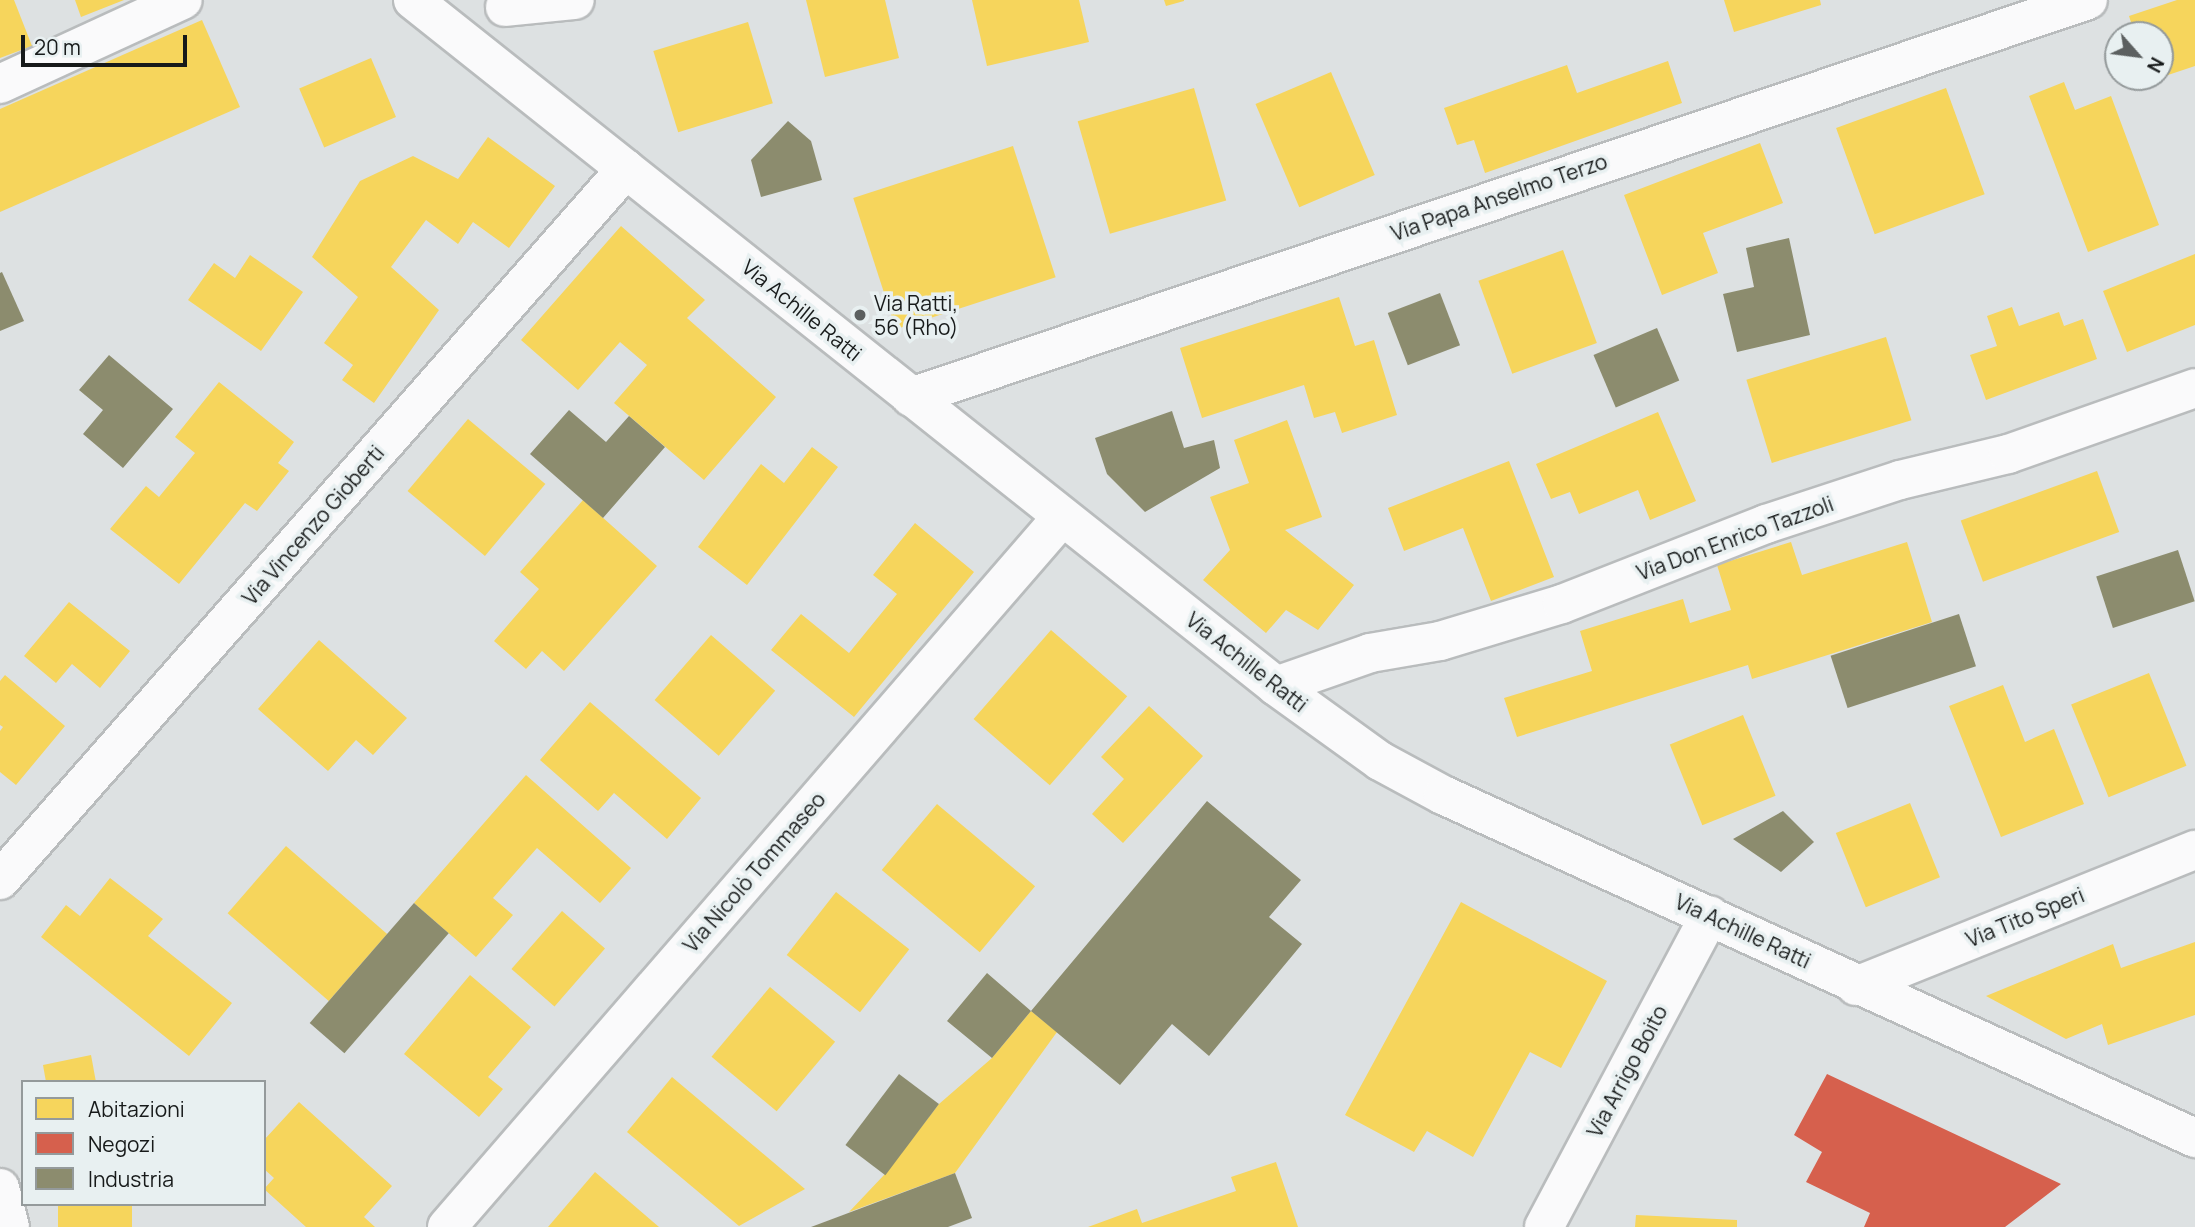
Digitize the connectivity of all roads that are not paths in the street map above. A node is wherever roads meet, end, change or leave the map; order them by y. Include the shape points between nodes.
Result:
1 (183, 0) edge
2 (414, 0) edge
3 (575, 0) edge
4 (2088, 0) edge
5 (505, 4) edge
6 (1997, 14) edge
7 (471, 45) junction
8 (0, 84) edge
9 (626, 170) junction
10 (2195, 388) edge
11 (911, 397) junction
12 (1062, 517) junction
13 (1276, 686) junction
14 (2195, 850) edge
15 (0, 880) edge
16 (1710, 915) junction
17 (1856, 986) junction
18 (2195, 1138) edge
19 (0, 1188) edge
20 (10, 1227) edge
21 (447, 1227) edge
22 (1544, 1227) edge

1 - 8 street
2 - 7 street, Via Achille Ratti
3 - 5 street
4 - 6 street, Via Papa Anselmo Terzo
5 - 7 street
6 - 11 street, Via Papa Anselmo Terzo
7 - 9 street, Via Achille Ratti
9 - 11 street, Via Achille Ratti
9 - 15 street, Via Vincenzo Gioberti
10 - 13 street, Via Don Enrico Tazzoli via 2008,454 1900,480 1766,524 1562,604 1440,641 1370,653
11 - 12 street, Via Achille Ratti
12 - 13 street, Via Achille Ratti
12 - 21 street, Via Nicolò Tommaseo
13 - 16 street, Via Achille Ratti via 1380,761 1443,795
14 - 17 street, Via Tito Speri
16 - 17 street, Via Achille Ratti
16 - 22 street, Via Arrigo Boito
17 - 18 street, Via Achille Ratti
19 - 20 street

